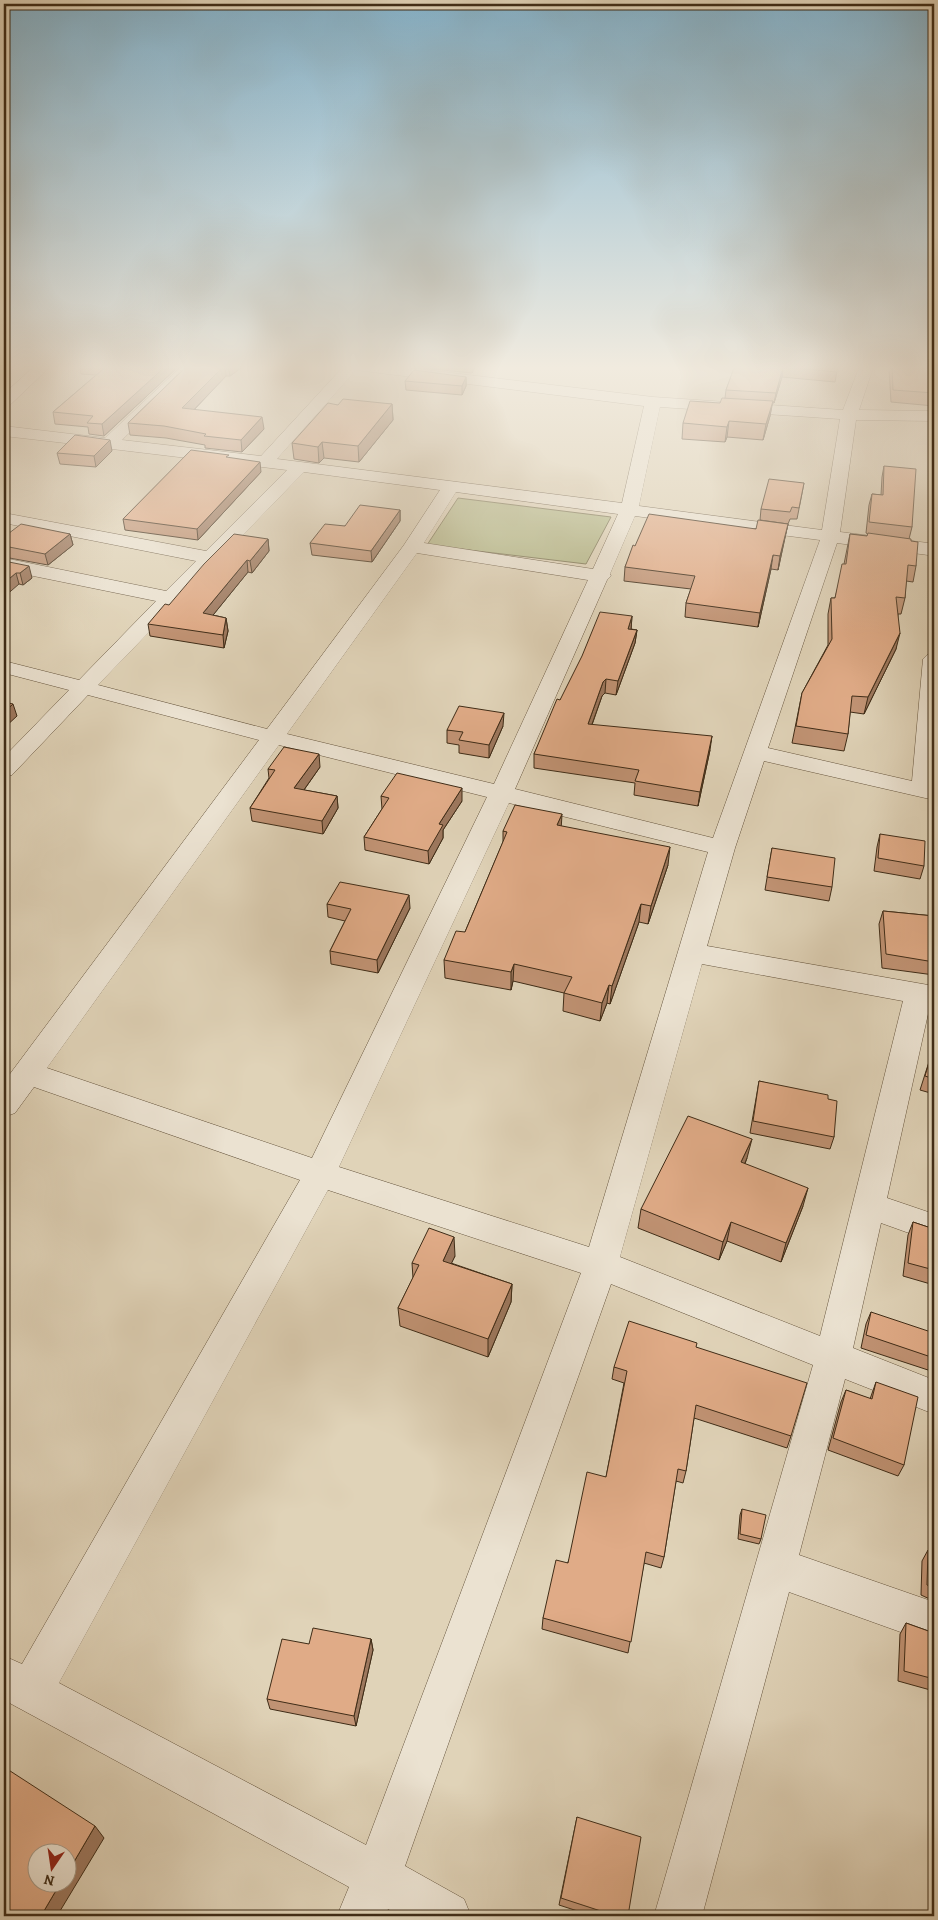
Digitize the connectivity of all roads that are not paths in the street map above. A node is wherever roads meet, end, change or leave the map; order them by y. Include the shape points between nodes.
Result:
1 (196, 455) edge
2 (272, 455) edge
3 (642, 455) edge
4 (843, 455) edge
5 (265, 462) junction
6 (299, 468) junction
7 (450, 488) junction
8 (629, 510) junction
9 (4, 518) edge
10 (830, 537) junction
11 (412, 548) junction
12 (928, 549) dead end
13 (210, 558) junction
14 (4, 564) edge
15 (601, 576) junction
16 (170, 598) junction
17 (934, 659) edge
18 (4, 667) edge
19 (83, 688) junction
20 (273, 737) junction
21 (756, 752) junction
22 (4, 770) edge
23 (929, 792) edge
24 (501, 794) junction
25 (722, 848) junction
26 (691, 953) junction
27 (927, 994) edge
28 (28, 1073) junction
29 (4, 1106) edge
30 (320, 1174) junction
31 (869, 1205) junction
32 (934, 1228) edge
33 (601, 1265) junction
34 (833, 1357) junction
35 (934, 1397) edge
36 (776, 1567) junction
37 (934, 1623) edge
38 (17, 1685) edge
39 (378, 1877) junction
40 (361, 1916) edge
41 (447, 1916) edge
42 (678, 1916) edge

1 - 5 street
2 - 5 street
3 - 8 street
4 - 10 street
5 - 6 street
6 - 7 street
6 - 13 street
7 - 8 street
7 - 11 street
8 - 10 street
8 - 15 street
9 - 13 street
10 - 12 street
10 - 21 street
11 - 15 street
11 - 20 street
13 - 16 street
14 - 16 street
15 - 24 street
16 - 19 street
17 - 23 street
18 - 19 street
19 - 20 street
19 - 22 street
20 - 24 street
20 - 28 street
21 - 23 street
21 - 25 street
24 - 25 street
24 - 30 street
25 - 26 street
26 - 27 street
26 - 33 street
27 - 31 street
28 - 29 street
28 - 30 street
30 - 33 street
30 - 38 street
31 - 32 street
31 - 34 street
33 - 34 street
33 - 39 street
34 - 35 street
34 - 36 street
36 - 37 street
36 - 42 street
38 - 39 street
39 - 40 street
39 - 41 street

